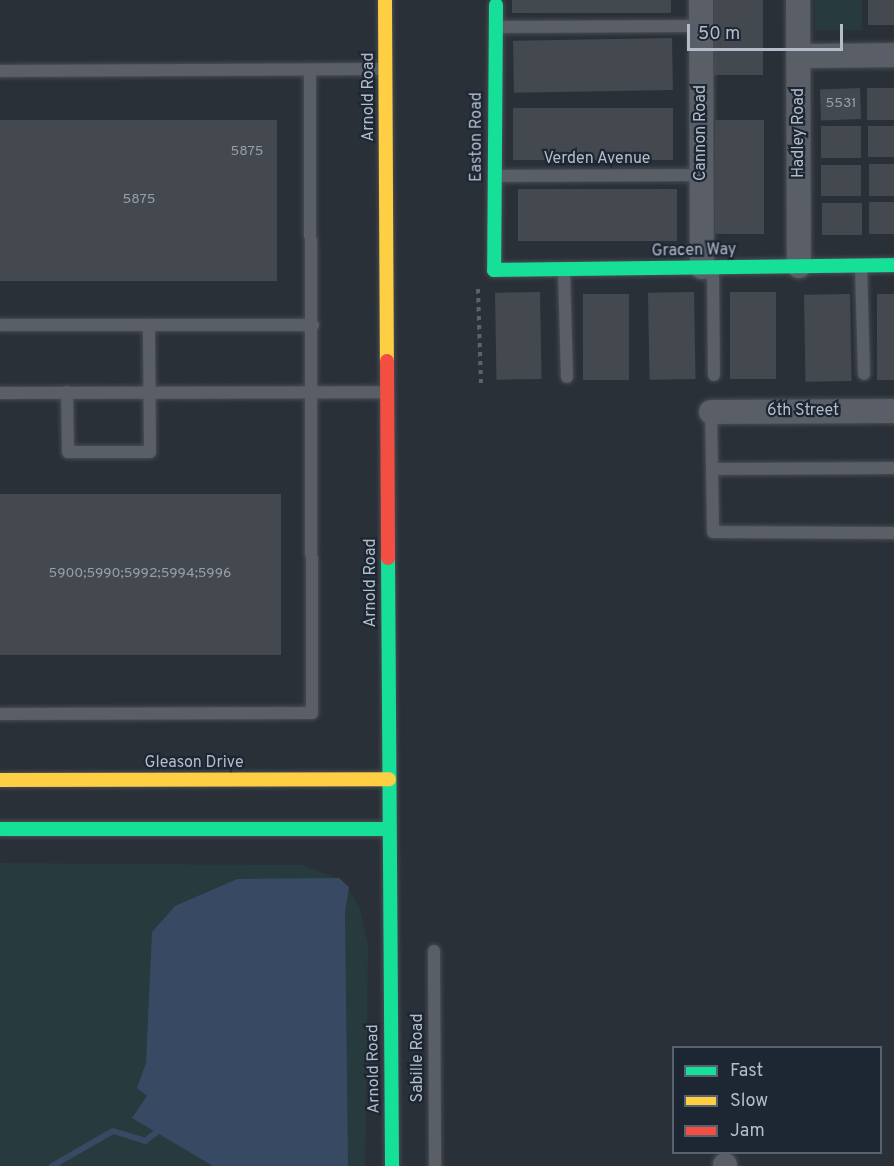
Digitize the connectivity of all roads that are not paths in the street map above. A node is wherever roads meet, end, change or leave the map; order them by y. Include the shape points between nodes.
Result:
1 (385, 0) edge
2 (701, 0) edge
3 (798, 0) edge
4 (496, 5) dead end
5 (701, 26) junction
6 (493, 27) junction
7 (894, 55) edge
8 (799, 56) junction
9 (385, 69) junction
10 (0, 71) edge
11 (310, 71) junction
12 (701, 175) junction
13 (494, 176) junction
14 (861, 265) junction
15 (894, 265) edge
16 (799, 266) junction
17 (707, 267) junction
18 (564, 269) junction
19 (494, 270) joint
20 (0, 325) edge
21 (149, 325) junction
22 (313, 325) junction
23 (864, 374) dead end
24 (714, 375) dead end
25 (567, 377) dead end
26 (151, 391) junction
27 (67, 392) junction
28 (387, 392) junction
29 (0, 393) edge
30 (314, 394) junction
31 (894, 411) edge
32 (711, 412) joint
33 (894, 468) edge
34 (712, 469) junction
35 (894, 533) edge
36 (0, 714) edge
37 (389, 779) junction
38 (0, 780) edge
39 (0, 829) edge
40 (388, 829) junction
41 (434, 951) dead end
42 (392, 1166) edge
43 (435, 1166) edge

1 - 9 street, Arnold Road
2 - 5 street, Cannon Road
3 - 8 street, Hadley Road
4 - 6 street, Easton Road
5 - 6 lane
5 - 12 street, Cannon Road
6 - 13 street, Easton Road
7 - 8 street
8 - 16 street, Hadley Road
9 - 11 lane
9 - 28 street, Arnold Road
10 - 11 lane
11 - 22 lane
12 - 13 lane, Verden Avenue
12 - 17 street, Cannon Road
13 - 19 street, Easton Road
14 - 15 street, Gracen Way
14 - 16 street, Gracen Way
14 - 23 lane
16 - 17 street, Gracen Way
17 - 18 street, Gracen Way
17 - 24 lane
18 - 19 street, Gracen Way
18 - 25 lane
20 - 21 lane
21 - 22 lane
21 - 26 lane
22 - 30 lane
26 - 27 lane
26 - 27 lane via 150,452 68,452
26 - 30 lane
27 - 29 lane
28 - 30 lane
28 - 37 street, Arnold Road
30 - 36 lane via 312,713
31 - 32 street, 6th Street
32 - 34 lane
33 - 34 lane
34 - 35 lane via 713,532
37 - 38 street, Gleason Drive
37 - 40 street, Arnold Road
39 - 40 street
40 - 42 street, Arnold Road
41 - 43 lane, Sabille Road

